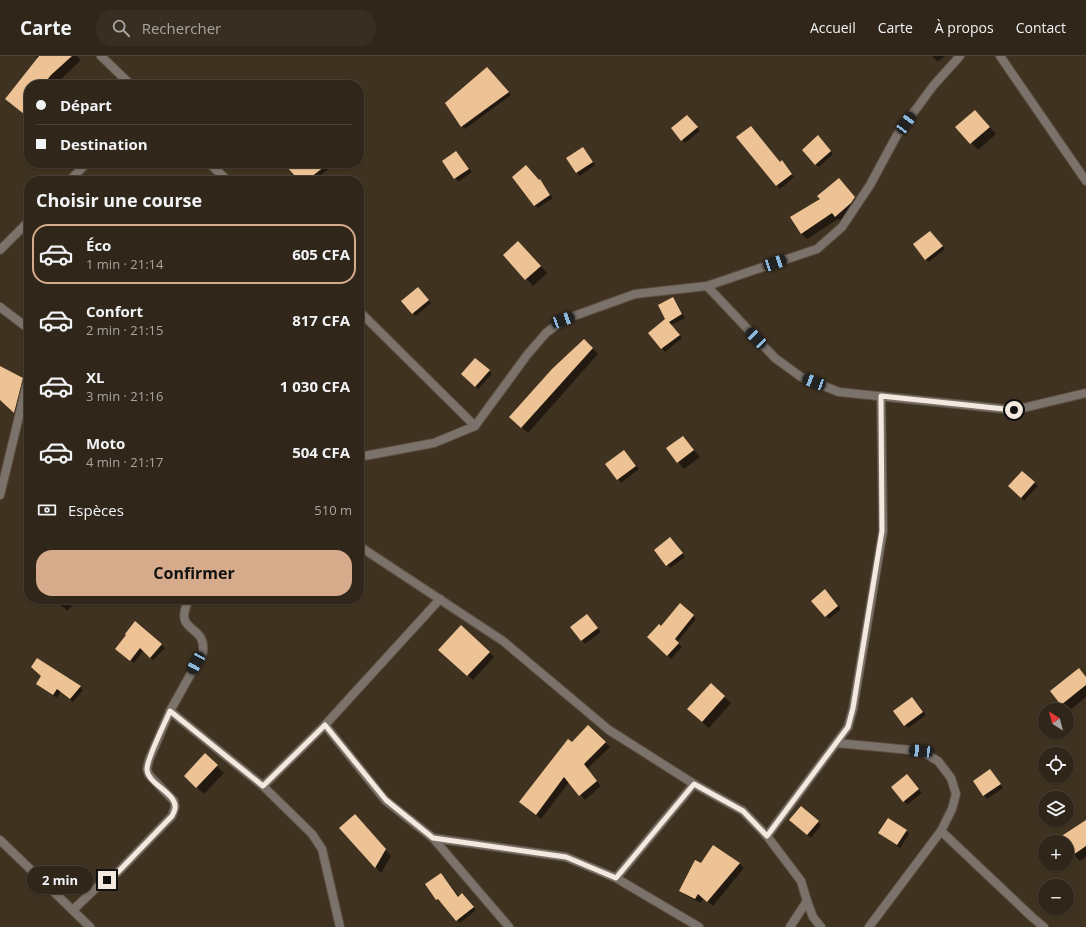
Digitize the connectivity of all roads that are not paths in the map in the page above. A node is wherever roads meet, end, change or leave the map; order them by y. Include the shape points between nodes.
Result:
1 (101, 56) edge
2 (960, 56) edge
3 (1000, 56) edge
4 (126, 80) edge
5 (82, 168) edge
6 (214, 168) edge
7 (74, 176) edge
8 (223, 176) edge
9 (1086, 181) edge
10 (24, 226) edge
11 (0, 250) edge
12 (707, 286) junction
13 (0, 307) edge
14 (364, 316) edge
15 (24, 325) edge
16 (1086, 393) edge
17 (24, 396) edge
18 (881, 396) junction
19 (475, 426) junction
20 (364, 456) edge
21 (0, 495) edge
22 (364, 549) edge
23 (440, 600) junction
24 (186, 604) edge
25 (170, 711) junction
26 (325, 725) junction
27 (837, 744) junction
28 (694, 784) junction
29 (263, 786) junction
30 (941, 831) junction
31 (767, 836) junction
32 (433, 838) junction
33 (0, 840) edge
34 (616, 878) junction
35 (806, 901) junction
36 (73, 910) junction
37 (90, 927) edge
38 (340, 927) edge
39 (510, 927) edge
40 (699, 927) edge
41 (790, 927) edge
42 (821, 927) edge
43 (869, 927) edge
44 (1044, 927) edge

1 - 4 street
2 - 12 street via 933,86 897,135 870,185 842,227 817,249
3 - 9 street
5 - 7 street
6 - 8 street
10 - 11 street
12 - 18 street via 775,358 801,377 839,392
12 - 19 street via 635,294 563,320 546,333 526,355
13 - 15 street
14 - 19 street
16 - 18 street via 1014,410
17 - 21 street
18 - 27 street via 882,531 853,708 848,727
19 - 20 street via 434,443
22 - 23 street
23 - 26 street
23 - 28 street via 504,641 609,730
24 - 25 street via 184,618 186,624 202,637 203,652
25 - 29 street
25 - 36 street via 147,769 148,776 174,801 172,816 118,872
26 - 29 street
26 - 32 street via 386,800
27 - 30 street via 921,751 938,761 951,778 956,794
27 - 31 street
28 - 31 street via 743,811
28 - 34 street
29 - 38 street via 312,834 322,849
30 - 43 street
30 - 44 street
31 - 35 street via 801,881
32 - 34 street via 566,857
32 - 39 street
33 - 36 street
34 - 40 street
35 - 41 street
35 - 42 street
36 - 37 street

